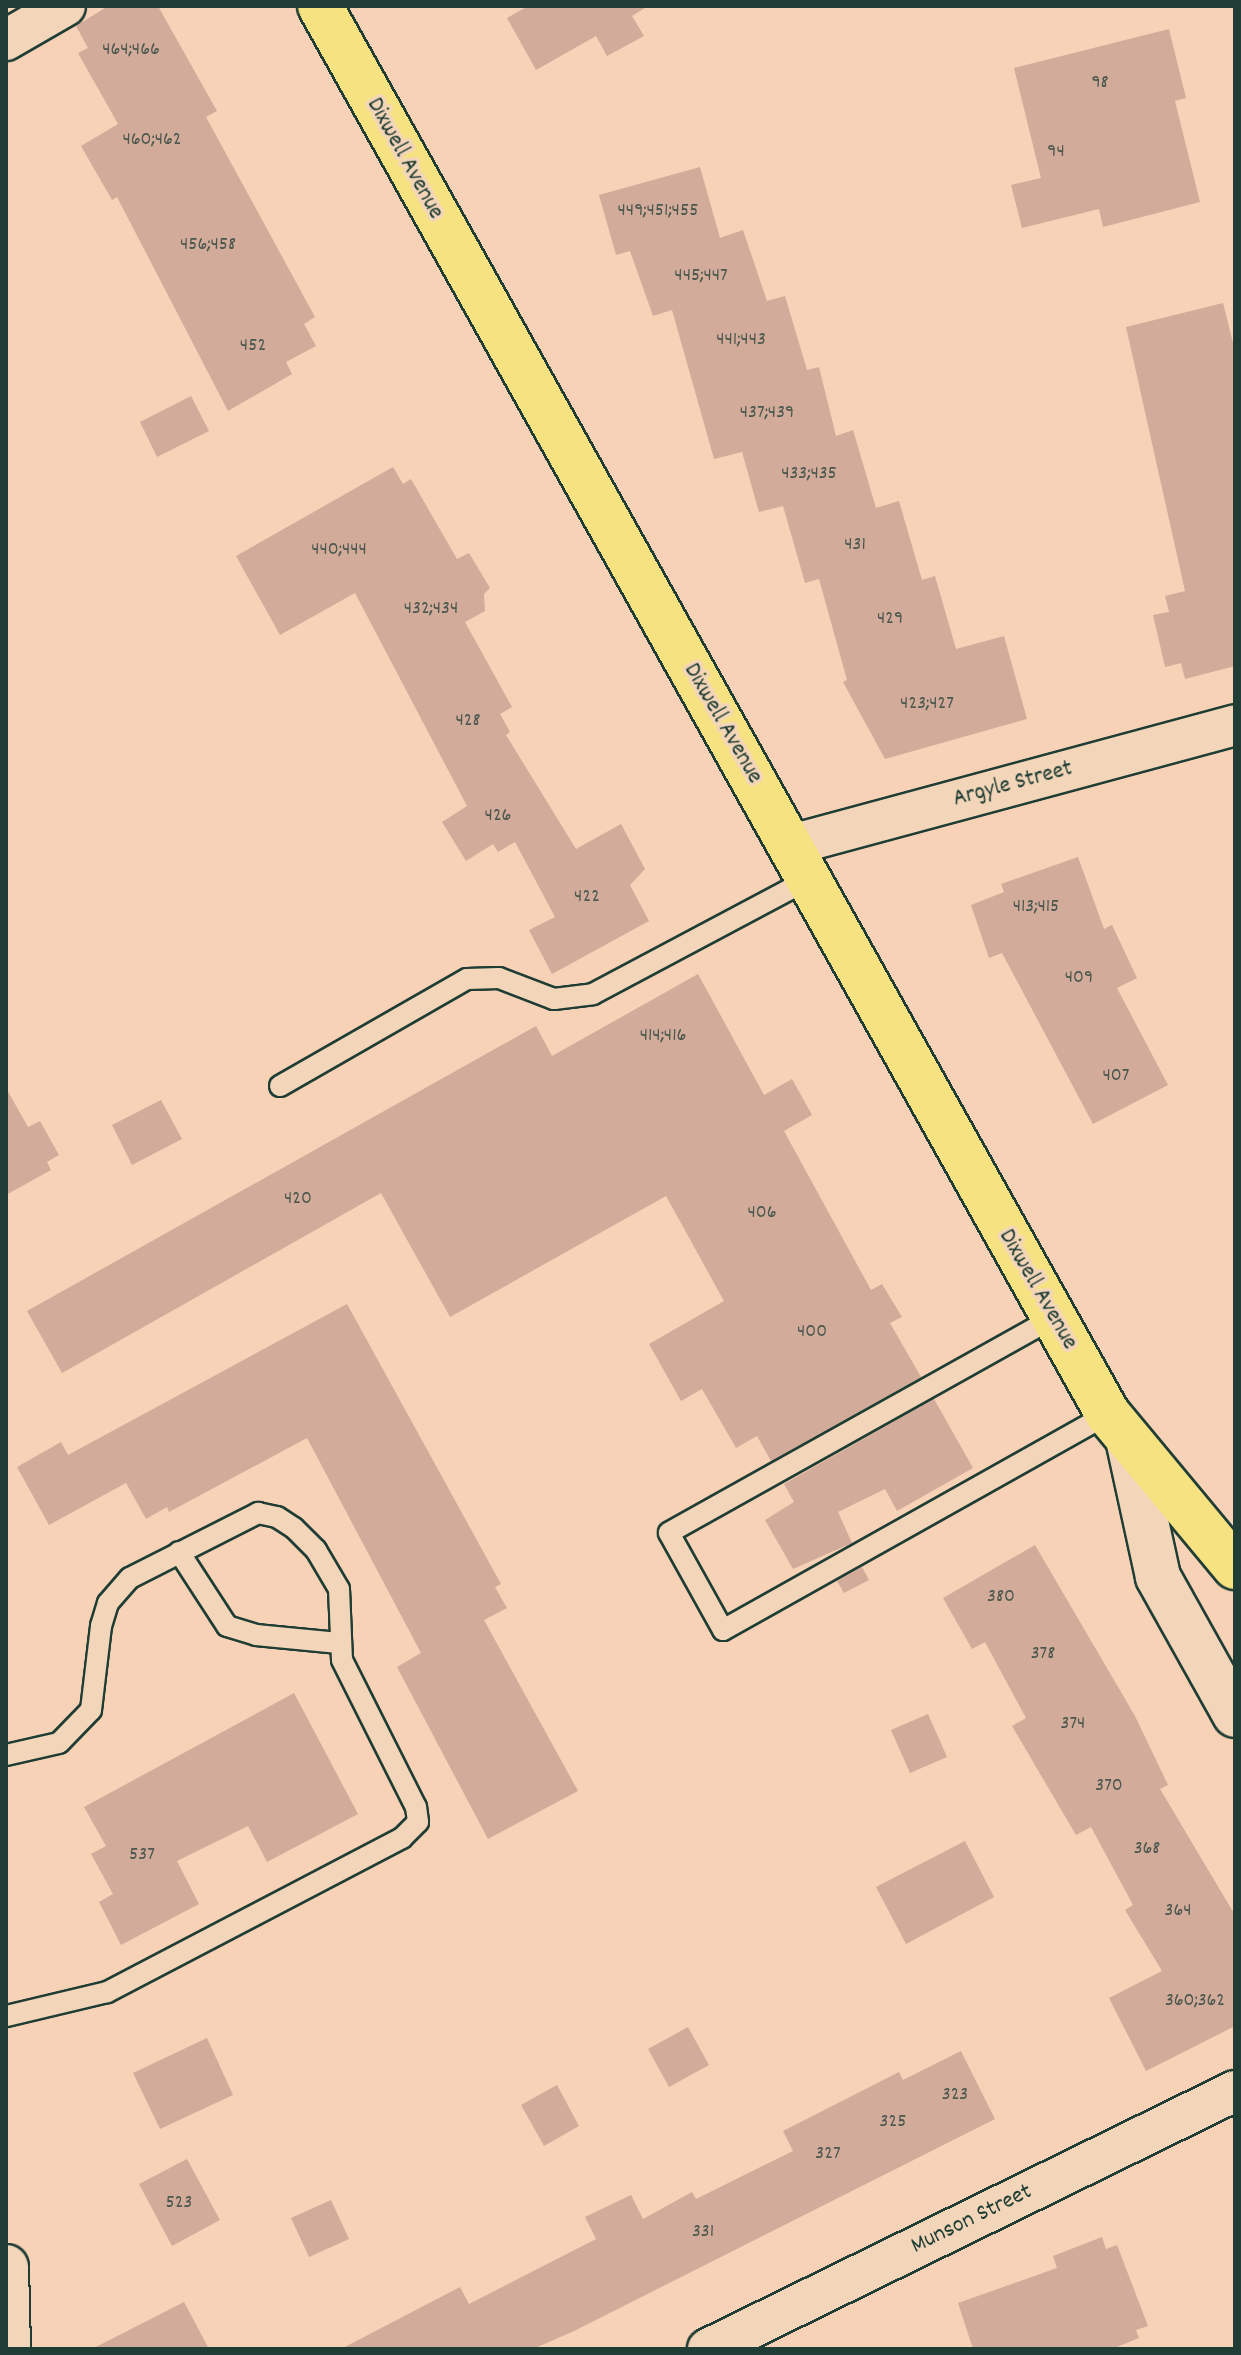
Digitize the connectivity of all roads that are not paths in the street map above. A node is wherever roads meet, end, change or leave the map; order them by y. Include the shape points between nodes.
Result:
1 (65, 6) edge
2 (320, 6) edge
3 (6, 40) edge
4 (1235, 725) edge
5 (800, 862) junction
6 (280, 1086) dead end
7 (1053, 1318) junction
8 (1118, 1426) junction
9 (179, 1552) junction
10 (1235, 1567) edge
11 (339, 1643) junction
12 (1235, 1715) edge
13 (6, 1755) edge
14 (6, 2016) edge
15 (1235, 2091) edge
16 (6, 2267) edge
17 (8, 2349) edge
18 (708, 2349) edge

1 - 3 street
2 - 5 main road, Dixwell Avenue
4 - 5 street, Argyle Street
5 - 6 lane via 593,994 554,999 499,978 467,979
5 - 7 main road, Dixwell Avenue
7 - 8 main road, Dixwell Avenue
7 - 8 lane via 669,1533 723,1630
8 - 10 main road, Dixwell Avenue
8 - 12 main road, Dixwell Avenue via 1158,1577
9 - 11 lane via 227,1626 256,1635
9 - 11 lane via 239,1519 258,1513 277,1517 316,1550 339,1589
9 - 13 lane via 130,1578 108,1603 91,1710 78,1729 59,1743
11 - 14 lane via 342,1660 416,1807 418,1822 402,1838 107,1992
15 - 18 street, Munson Street
16 - 17 main road

